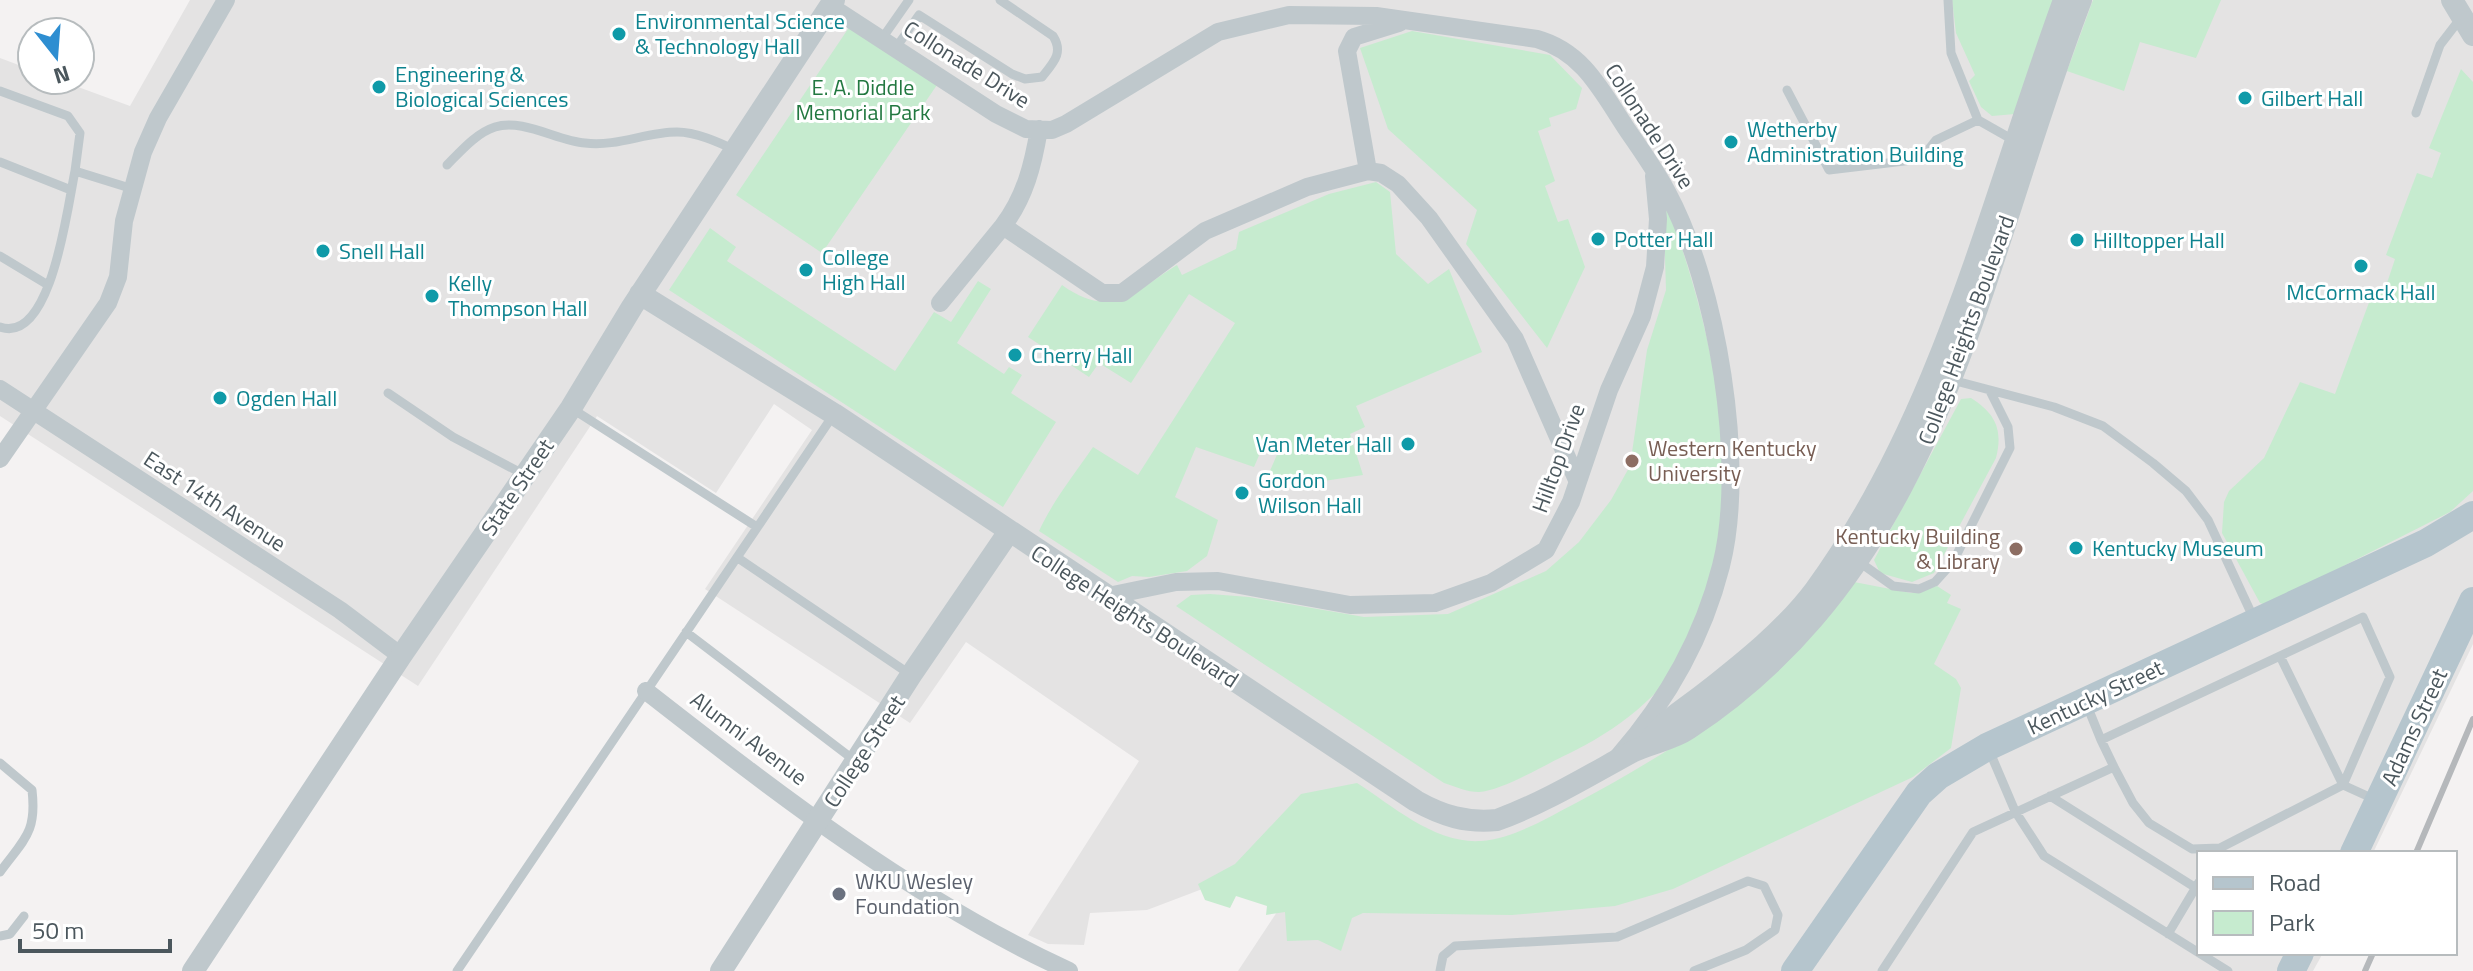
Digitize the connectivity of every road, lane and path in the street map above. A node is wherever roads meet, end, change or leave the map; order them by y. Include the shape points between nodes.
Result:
1 (226, 0) edge
2 (1000, 0) edge
3 (1948, 0) edge
4 (2064, 0) edge
5 (2081, 0) edge
6 (832, 3) edge
7 (907, 3) edge
8 (919, 15) junction
9 (2462, 17) edge
10 (1406, 21) junction
11 (888, 44) junction
12 (1787, 90) dead end
13 (0, 91) edge
14 (2416, 113) dead end
15 (1978, 120) junction
16 (1039, 129) junction
17 (2022, 143) junction
18 (735, 150) junction
19 (0, 162) edge
20 (447, 165) dead end
21 (75, 171) junction
22 (1368, 171) junction
23 (1654, 176) junction
24 (133, 189) junction
25 (71, 190) junction
26 (1003, 226) junction
27 (0, 256) edge
28 (48, 285) junction
29 (640, 294) junction
30 (940, 303) dead end
31 (0, 327) edge
32 (1942, 377) junction
33 (0, 389) edge
34 (1990, 391) junction
35 (388, 393) dead end
36 (571, 408) junction
37 (32, 409) junction
38 (834, 414) junction
39 (0, 459) edge
40 (525, 475) junction
41 (1577, 480) junction
42 (2473, 515) edge
43 (757, 527) junction
44 (1008, 533) junction
45 (1850, 555) junction
46 (738, 558) junction
47 (1108, 596) junction
48 (2473, 601) edge
49 (2256, 623) junction
50 (686, 632) junction
51 (401, 656) junction
52 (2280, 656) junction
53 (911, 675) junction
54 (646, 691) junction
55 (2085, 702) junction
56 (2101, 740) junction
57 (1987, 747) junction
58 (857, 762) junction
59 (1614, 762) junction
60 (0, 763) edge
61 (2114, 767) junction
62 (2343, 785) junction
63 (2050, 796) junction
64 (2379, 802) junction
65 (2015, 811) junction
66 (819, 820) junction
67 (2218, 850) edge
68 (2355, 851) edge
69 (0, 872) edge
70 (2197, 885) edge
71 (24, 916) dead end
72 (2168, 934) junction
73 (0, 936) edge
74 (2197, 952) edge
75 (2202, 955) edge
76 (193, 971) edge
77 (457, 971) edge
78 (721, 971) edge
79 (1069, 971) edge
80 (1440, 971) edge
81 (1694, 971) edge
82 (1795, 971) edge
83 (1882, 971) edge
84 (2228, 971) edge

1 - 24 street via 158,118
2 - 8 lane via 1058,43 1058,56 1042,77 1012,74
3 - 15 lane via 1951,53
4 - 17 street, College Heights Boulevard
5 - 17 street, College Heights Boulevard
6 - 11 street, Collonade Drive
6 - 18 street, State Street
7 - 8 lane
7 - 11 lane
8 - 11 lane
9 - 14 lane via 2440,45
10 - 16 street, Collonade Drive via 1289,15 1218,32 1066,124
10 - 22 street via 1349,43
10 - 23 street, Collonade Drive via 1560,46 1585,68 1650,162
11 - 16 street, Collonade Drive via 996,114 1026,129
12 - 15 lane via 1829,170 1921,159 1936,140
13 - 21 lane via 74,121 80,133
15 - 17 lane
16 - 26 street via 1030,176 1017,209
17 - 32 street, College Heights Boulevard
18 - 20 lane via 677,132 585,143 511,125 484,133
18 - 29 street, State Street
19 - 25 lane
21 - 24 lane
21 - 25 lane
22 - 26 street via 1307,187 1205,231 1122,293 1102,293
22 - 41 street via 1398,184 1429,218 1515,339
23 - 41 street, Hilltop Drive via 1655,267
23 - 59 street, Collonade Drive via 1681,223 1717,344 1727,419 1730,508 1722,565 1691,651 1639,733
24 - 37 street via 118,277 108,303
25 - 28 lane via 58,262
26 - 30 street
27 - 28 lane
28 - 31 lane via 22,326
29 - 36 street, State Street
29 - 38 street, College Heights Boulevard
32 - 34 lane
32 - 45 street, College Heights Boulevard
33 - 37 street, East 14th Avenue
34 - 45 lane via 2008,427 2010,448 1953,562 1935,582 1919,589 1893,586
34 - 49 lane via 2103,426 2186,491 2208,520
35 - 40 lane via 453,437
36 - 40 street, State Street
36 - 43 lane
37 - 39 street
37 - 51 street, East 14th Avenue via 340,610
38 - 43 lane
38 - 44 street, College Heights Boulevard
40 - 51 street, State Street
41 - 47 street, Hilltop Drive via 1546,550 1491,583 1435,603 1350,605 1218,581 1176,582
42 - 49 main road, Kentucky Street via 2426,543
43 - 46 lane
44 - 47 street, College Heights Boulevard
44 - 53 street, College Street
45 - 59 street, College Heights Boulevard via 1762,645 1646,744
46 - 50 lane
46 - 53 lane
47 - 59 street, College Heights Boulevard via 1440,815 1473,822 1497,820
48 - 64 main road, Adams Street
49 - 55 main road, Kentucky Street
50 - 54 lane
50 - 58 lane
51 - 76 street, State Street
52 - 56 lane
52 - 62 lane
52 - 62 lane via 2363,617 2390,677
53 - 58 street, College Street
54 - 66 street, Alumni Avenue
54 - 77 lane
55 - 56 lane
55 - 57 main road, Kentucky Street
56 - 61 lane
57 - 65 lane
57 - 82 main road, Kentucky Street via 1919,793
58 - 66 street, College Street
60 - 69 lane via 32,790 34,810 32,829
61 - 63 lane
61 - 67 lane via 2149,823 2192,849
62 - 64 lane
62 - 67 lane
63 - 65 lane
63 - 70 lane
64 - 68 main road, Adams Street
65 - 72 lane via 2044,856
65 - 83 lane via 1973,832
66 - 78 street, College Street
66 - 79 street, Alumni Avenue via 996,937
70 - 72 lane
71 - 73 lane via 10,934
72 - 74 lane
75 - 84 lane
80 - 81 lane via 1443,956 1455,946 1617,937 1748,881 1764,886 1778,915 1775,930 1746,950

